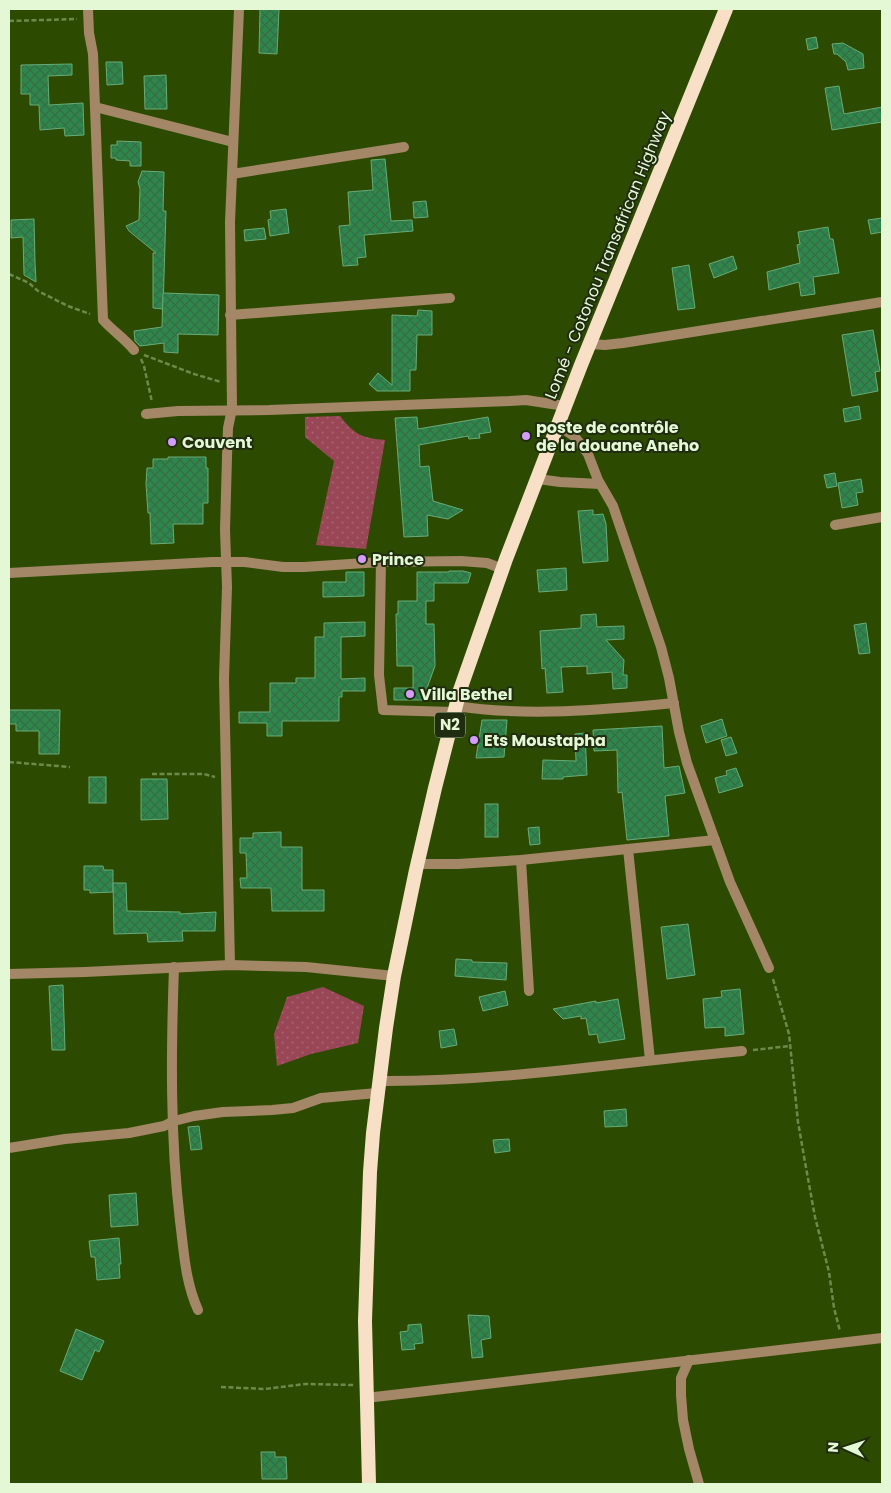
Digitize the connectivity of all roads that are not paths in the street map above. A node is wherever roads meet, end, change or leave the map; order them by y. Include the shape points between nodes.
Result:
1 (239, 9) edge
2 (726, 9) edge
3 (89, 13) edge
4 (95, 107) junction
5 (234, 142) junction
6 (404, 147) dead end
7 (232, 174) junction
8 (450, 298) dead end
9 (882, 302) edge
10 (230, 315) junction
11 (590, 344) junction
12 (134, 350) road end
13 (565, 406) junction
14 (232, 409) junction
15 (151, 414) road end
16 (558, 425) junction
17 (538, 479) junction
18 (600, 484) junction
19 (882, 517) edge
20 (835, 525) dead end
21 (226, 562) junction
22 (381, 562) junction
23 (503, 569) junction
24 (9, 573) edge
25 (674, 703) junction
26 (455, 709) junction
27 (715, 840) junction
28 (628, 849) junction
29 (521, 860) junction
30 (417, 864) junction
31 (230, 965) junction
32 (174, 967) junction
33 (769, 968) road end
34 (9, 974) edge
35 (394, 976) junction
36 (528, 991) dead end
37 (742, 1051) road end
38 (650, 1060) junction
39 (378, 1087) junction
40 (174, 1121) junction
41 (9, 1148) edge
42 (198, 1310) dead end
43 (882, 1338) edge
44 (689, 1360) junction
45 (366, 1392) junction
46 (369, 1484) edge
47 (698, 1484) edge

1 - 5 street
2 - 11 highway, Lomé - Cotonou Transafrican Highway / N2
3 - 4 street
4 - 5 street
4 - 12 street via 103,320
5 - 7 street
6 - 7 street
7 - 10 street
8 - 10 street
9 - 11 street via 623,343
10 - 14 street
11 - 13 highway, Lomé - Cotonou Transafrican Highway / N2
13 - 14 street via 510,400
13 - 16 highway, Lomé - Cotonou Transafrican Highway / N2
14 - 15 street
14 - 21 street via 228,428
16 - 17 highway, Lomé - Cotonou Transafrican Highway / N2
16 - 18 street via 575,437 588,454
17 - 18 street
17 - 23 highway, Lomé - Cotonou Transafrican Highway / N2
18 - 25 street via 613,506 638,578 661,648
19 - 20 street
21 - 22 street via 297,567
21 - 24 street
21 - 31 street via 224,678
22 - 23 street via 473,562
22 - 26 street via 379,675 383,710
23 - 26 highway, Lomé - Cotonou Transafrican Highway / N2
25 - 26 street via 549,712
25 - 27 street via 687,763
26 - 30 highway, Lomé - Cotonou Transafrican Highway / N2
27 - 28 street
27 - 33 street via 730,882
28 - 29 street
28 - 38 street
29 - 30 street
29 - 36 street
30 - 35 highway, Lomé - Cotonou Transafrican Highway / N2
31 - 32 street
31 - 35 street via 306,967
32 - 34 street
32 - 40 street
35 - 39 highway, Lomé - Cotonou Transafrican Highway / N2
37 - 38 street
38 - 39 street
39 - 40 street via 321,1098 293,1108 223,1112
39 - 45 highway, Lomé - Cotonou Transafrican Highway / N2 via 367,1245
40 - 41 street via 128,1133
40 - 42 street via 182,1238 190,1291
43 - 44 street
44 - 45 street
44 - 47 street via 681,1378 681,1395 683,1420
45 - 46 highway, Lomé - Cotonou Transafrican Highway / N2

